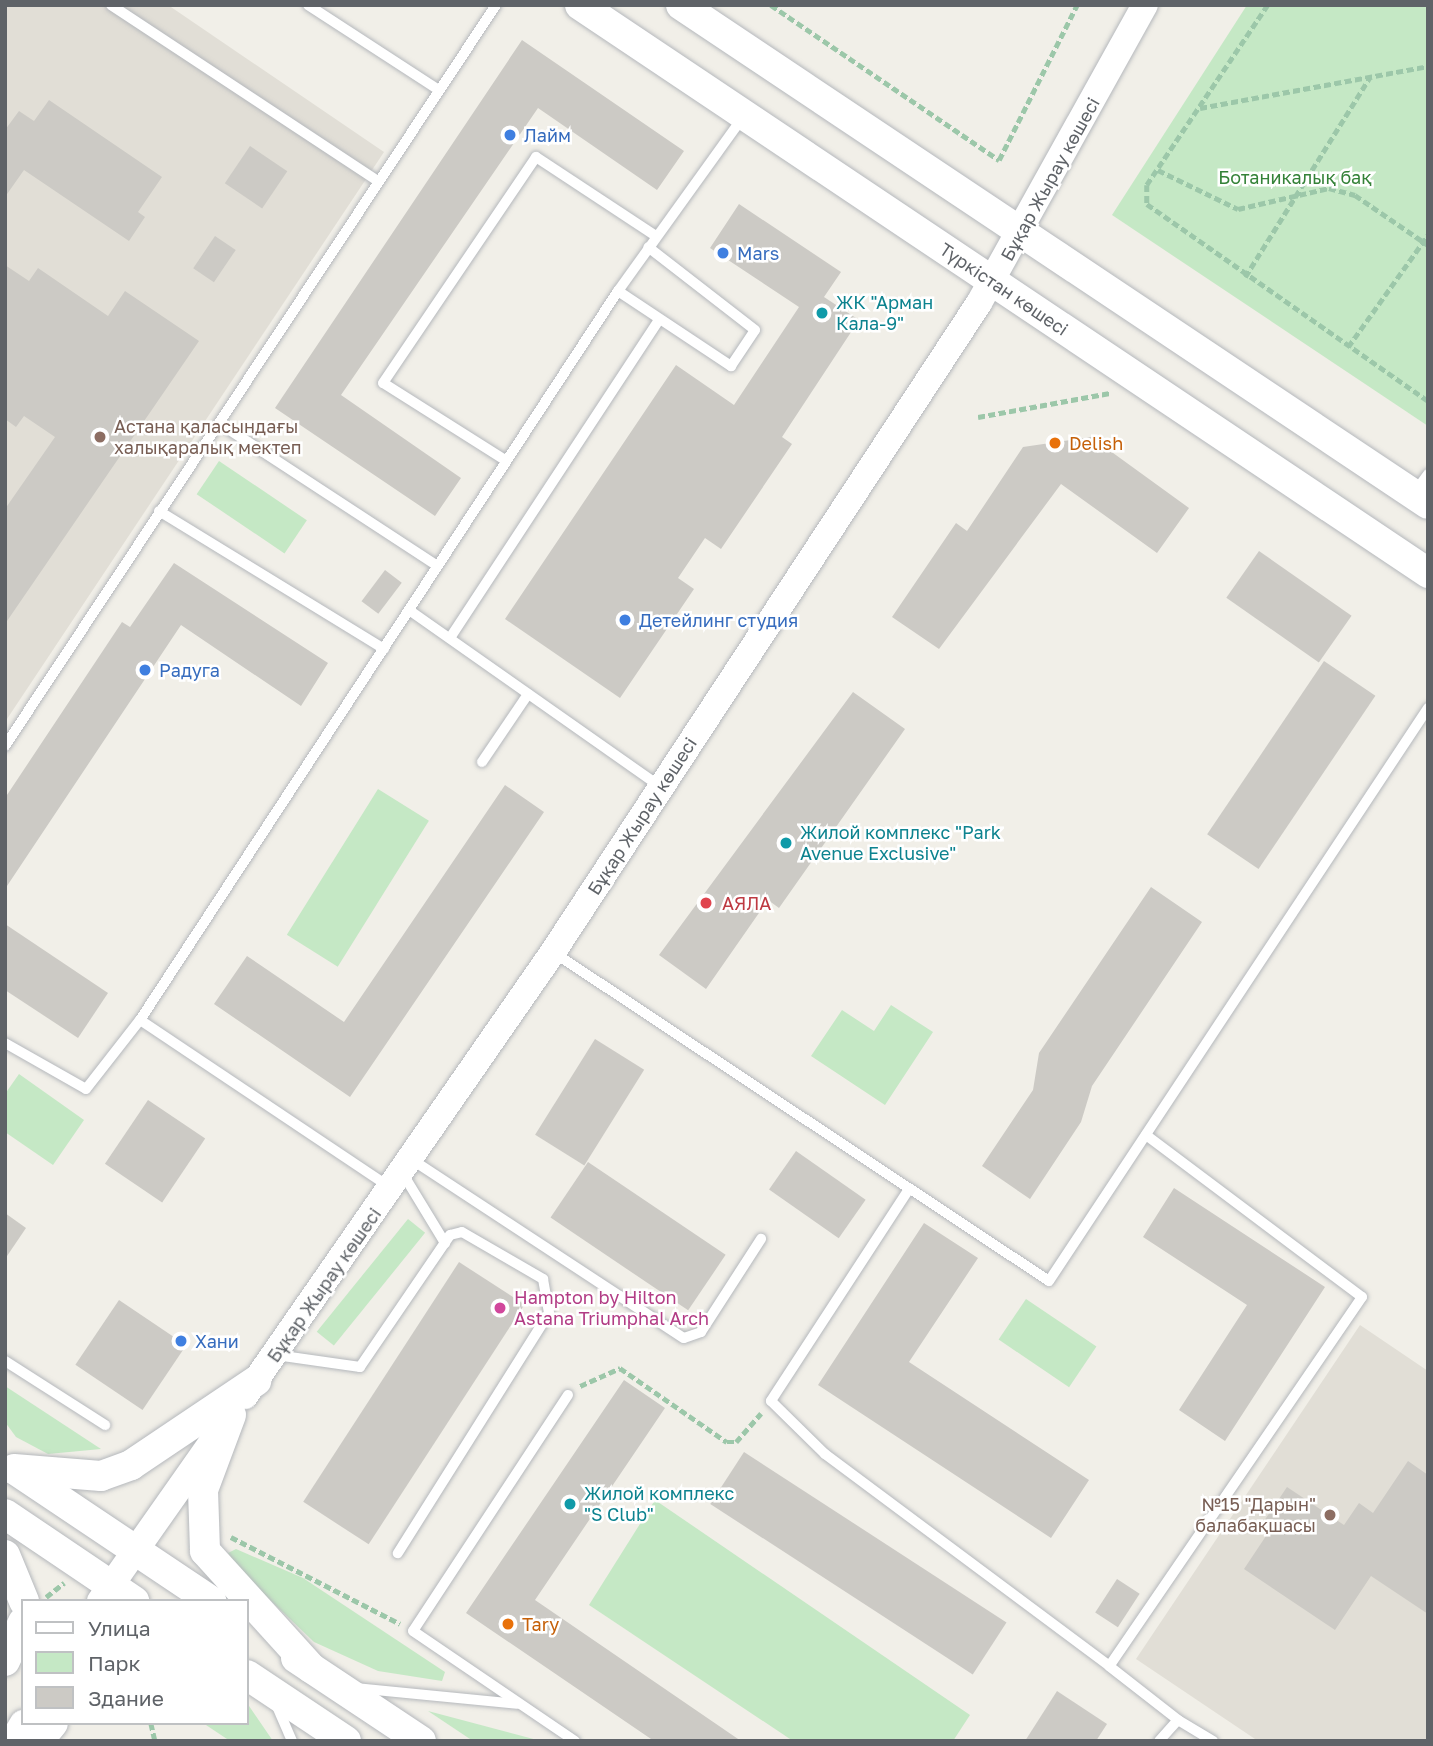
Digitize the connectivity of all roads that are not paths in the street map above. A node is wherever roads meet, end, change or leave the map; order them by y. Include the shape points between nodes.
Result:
1 (111, 5) edge
2 (308, 5) edge
3 (496, 5) edge
4 (580, 5) edge
5 (681, 5) edge
6 (1145, 5) edge
7 (436, 88) junction
8 (745, 115) junction
9 (376, 180) junction
10 (1020, 232) junction
11 (656, 236) junction
12 (648, 247) junction
13 (993, 282) junction
14 (618, 291) junction
15 (658, 321) junction
16 (222, 425) junction
17 (505, 460) junction
18 (1423, 491) edge
19 (159, 511) junction
20 (436, 565) junction
21 (1428, 572) edge
22 (409, 610) junction
23 (450, 638) junction
24 (384, 649) junction
25 (528, 694) junction
26 (1428, 708) edge
27 (5, 746) edge
28 (482, 762) dead end
29 (661, 787) junction
30 (553, 951) junction
31 (140, 1020) junction
32 (5, 1043) edge
33 (1146, 1135) junction
34 (401, 1173) junction
35 (909, 1189) junction
36 (761, 1239) dead end
37 (445, 1242) junction
38 (276, 1355) junction
39 (5, 1361) edge
40 (256, 1381) junction
41 (568, 1395) road end
42 (231, 1415) junction
43 (106, 1425) dead end
44 (9, 1466) edge
45 (5, 1514) edge
46 (135, 1550) junction
47 (398, 1553) dead end
48 (5, 1555) edge
49 (115, 1596) edge
50 (23, 1599) edge
51 (208, 1599) edge
52 (21, 1626) edge
53 (248, 1626) edge
54 (5, 1661) edge
55 (1109, 1666) junction
56 (311, 1668) junction
57 (259, 1686) edge
58 (340, 1686) junction
59 (520, 1704) junction
60 (1178, 1720) junction
61 (22, 1725) edge
62 (51, 1725) edge
63 (12, 1741) edge
64 (38, 1741) edge
65 (292, 1741) edge
66 (346, 1741) edge
67 (421, 1741) edge
68 (575, 1741) edge
69 (1160, 1741) edge
70 (1213, 1741) edge

1 - 9 lane
2 - 7 lane
3 - 7 lane
4 - 8 main road, Түркістан көшесі
5 - 10 main road
6 - 10 street, Бұқар Жырау көшесі
7 - 9 lane
8 - 11 lane
8 - 13 main road, Түркістан көшесі
9 - 16 lane
10 - 13 street, Бұқар Жырау көшесі
10 - 18 main road
11 - 12 lane
11 - 17 lane via 536,157 383,383
12 - 14 lane
12 - 15 lane via 755,330 731,366
13 - 21 main road, Түркістан көшесі
13 - 29 street, Бұқар Жырау көшесі
14 - 15 lane
14 - 17 lane
15 - 23 lane
16 - 19 lane
16 - 20 lane
17 - 20 lane
19 - 24 lane
19 - 27 lane
20 - 22 lane
22 - 23 lane
22 - 24 lane
23 - 25 lane
24 - 31 lane
25 - 28 lane
25 - 29 lane
26 - 33 lane
29 - 30 street, Бұқар Жырау көшесі
30 - 34 street, Бұқар Жырау көшесі
30 - 35 lane
31 - 32 lane via 86,1089
31 - 34 lane
33 - 35 lane via 1049,1281
33 - 55 lane via 1362,1297
34 - 36 lane via 684,1338 701,1332
34 - 37 lane
34 - 38 street, Бұқар Жырау көшесі
35 - 55 lane via 771,1401 825,1454
37 - 38 lane via 360,1367
37 - 47 lane via 462,1231 543,1279 549,1313
38 - 40 street, Бұқар Жырау көшесі
39 - 43 lane
40 - 42 street, Бұқар Жырау көшесі
40 - 44 main road via 131,1465 101,1476
41 - 59 lane via 413,1631
42 - 46 street, Бұқар Жырау көшесі
42 - 56 main road via 203,1490 205,1551
44 - 46 main road
45 - 49 main road
46 - 49 street, Бұқар Жырау көшесі
46 - 51 main road
48 - 50 main road
52 - 54 main road
53 - 56 main road
55 - 60 lane
56 - 58 main road
57 - 65 lane
57 - 66 main road
58 - 59 lane
58 - 67 main road
59 - 68 lane
60 - 69 lane
60 - 70 lane
61 - 63 street
62 - 64 main road

